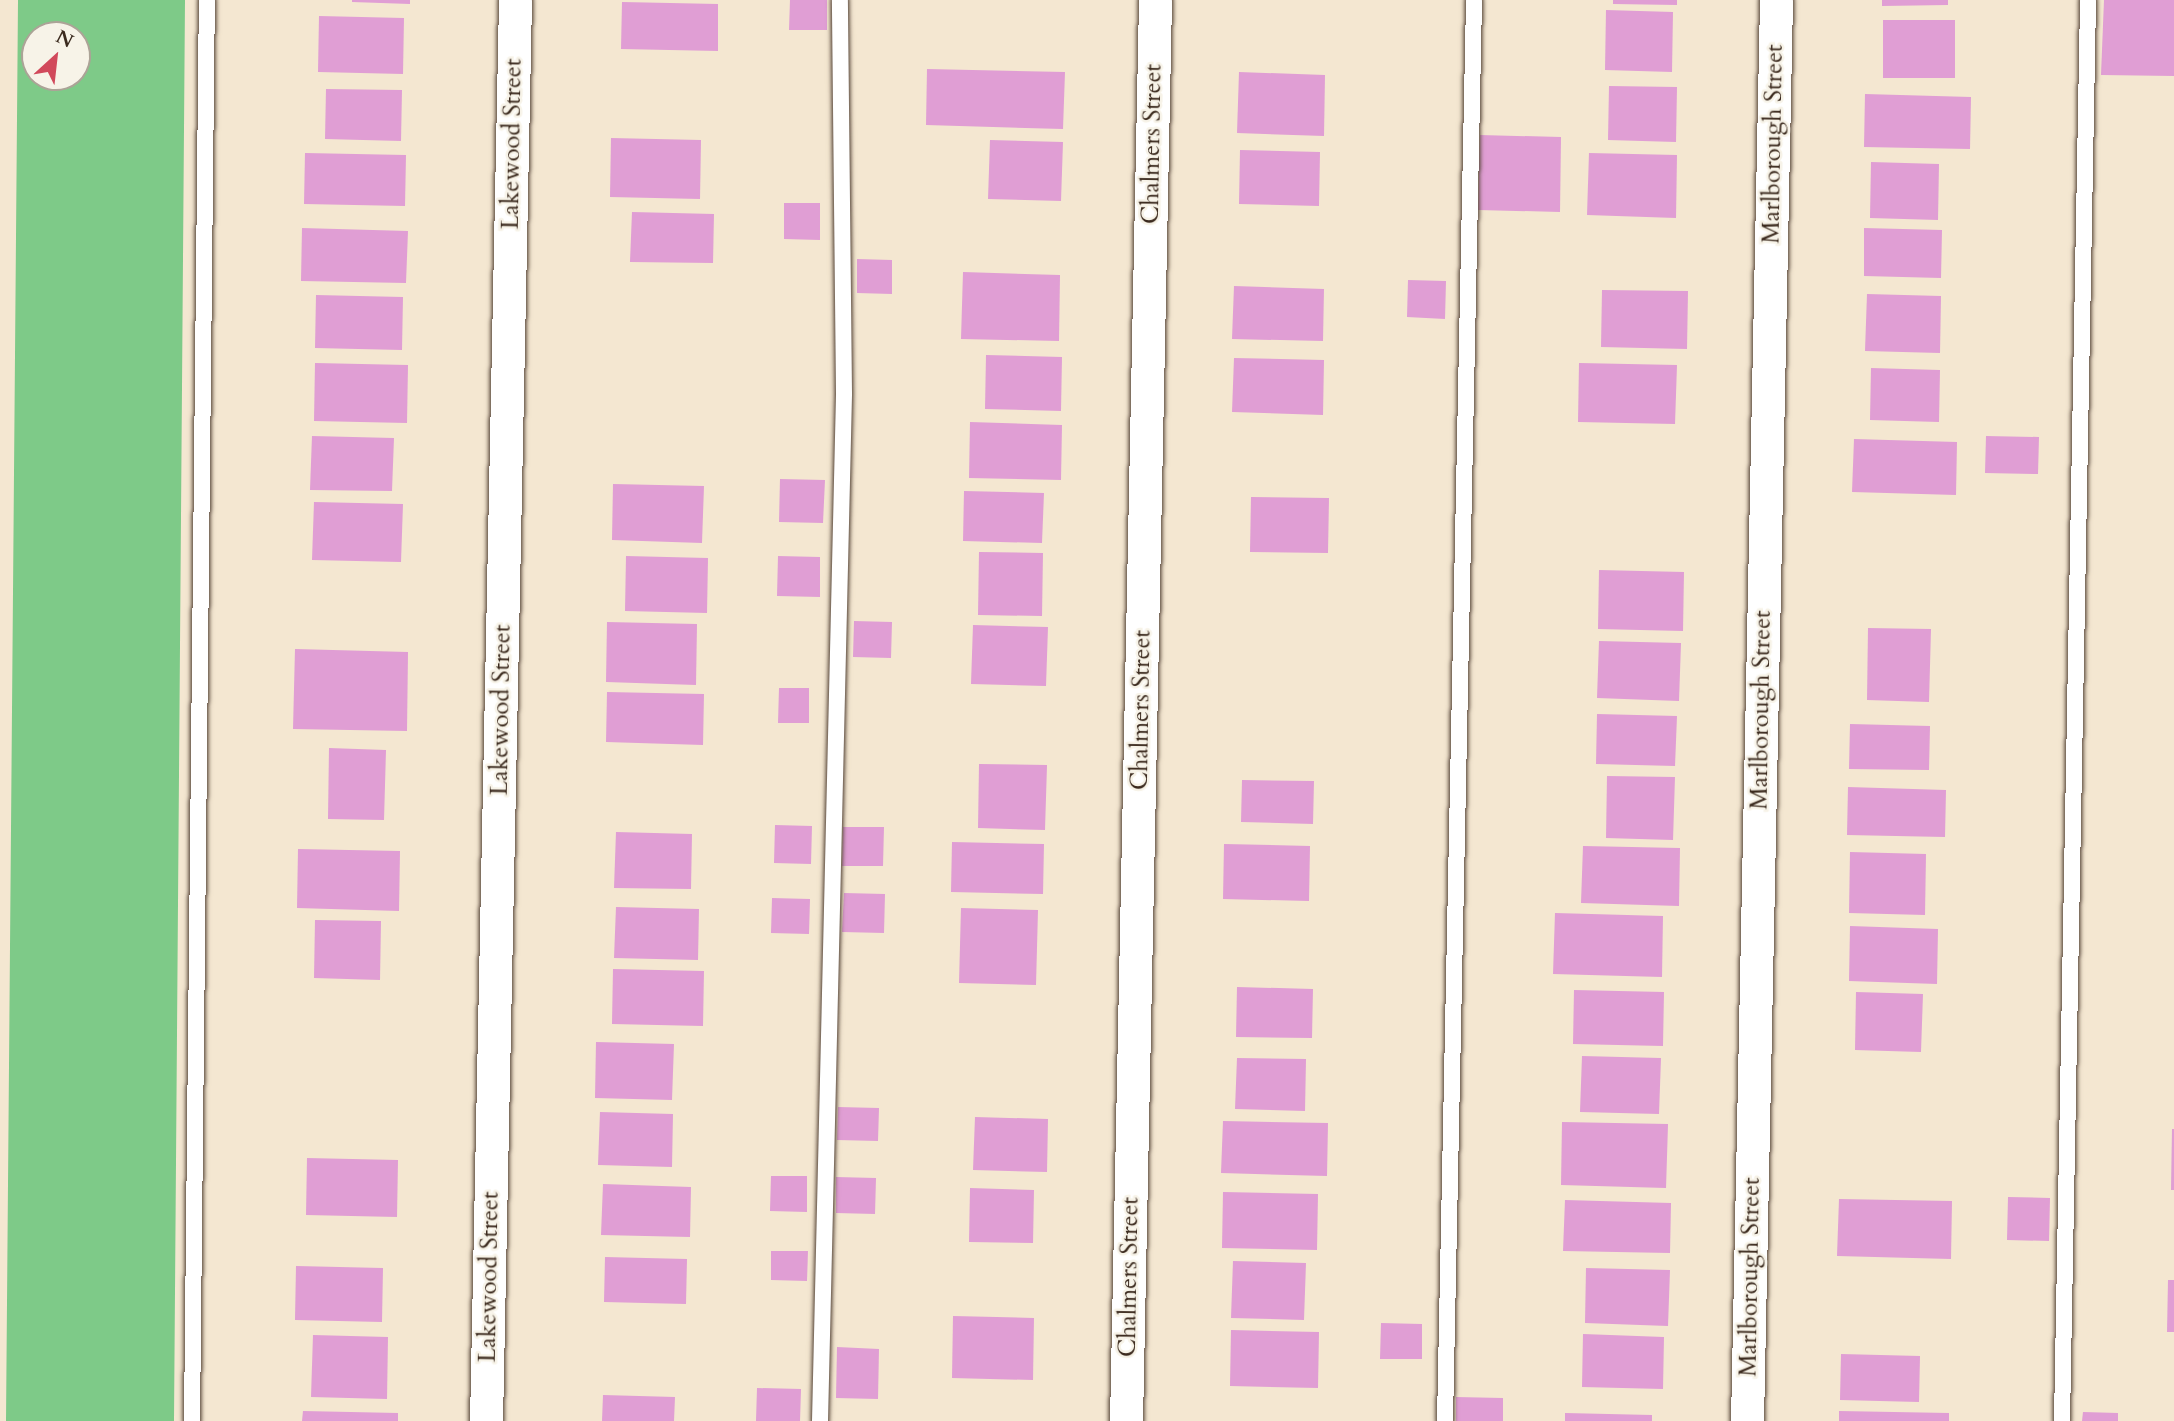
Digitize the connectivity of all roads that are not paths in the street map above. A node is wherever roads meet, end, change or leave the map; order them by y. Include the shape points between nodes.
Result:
1 (207, 0) edge
2 (515, 0) edge
3 (840, 0) edge
4 (1155, 0) edge
5 (1474, 0) edge
6 (1776, 0) edge
7 (2088, 0) edge
8 (192, 1421) edge
9 (486, 1421) edge
10 (820, 1421) edge
11 (1126, 1421) edge
12 (1445, 1421) edge
13 (1747, 1421) edge
14 (2062, 1421) edge

1 - 8 lane
2 - 9 street, Lakewood Street
3 - 10 lane via 844,393
4 - 11 street, Chalmers Street
5 - 12 lane
6 - 13 street, Marlborough Street
7 - 14 lane

